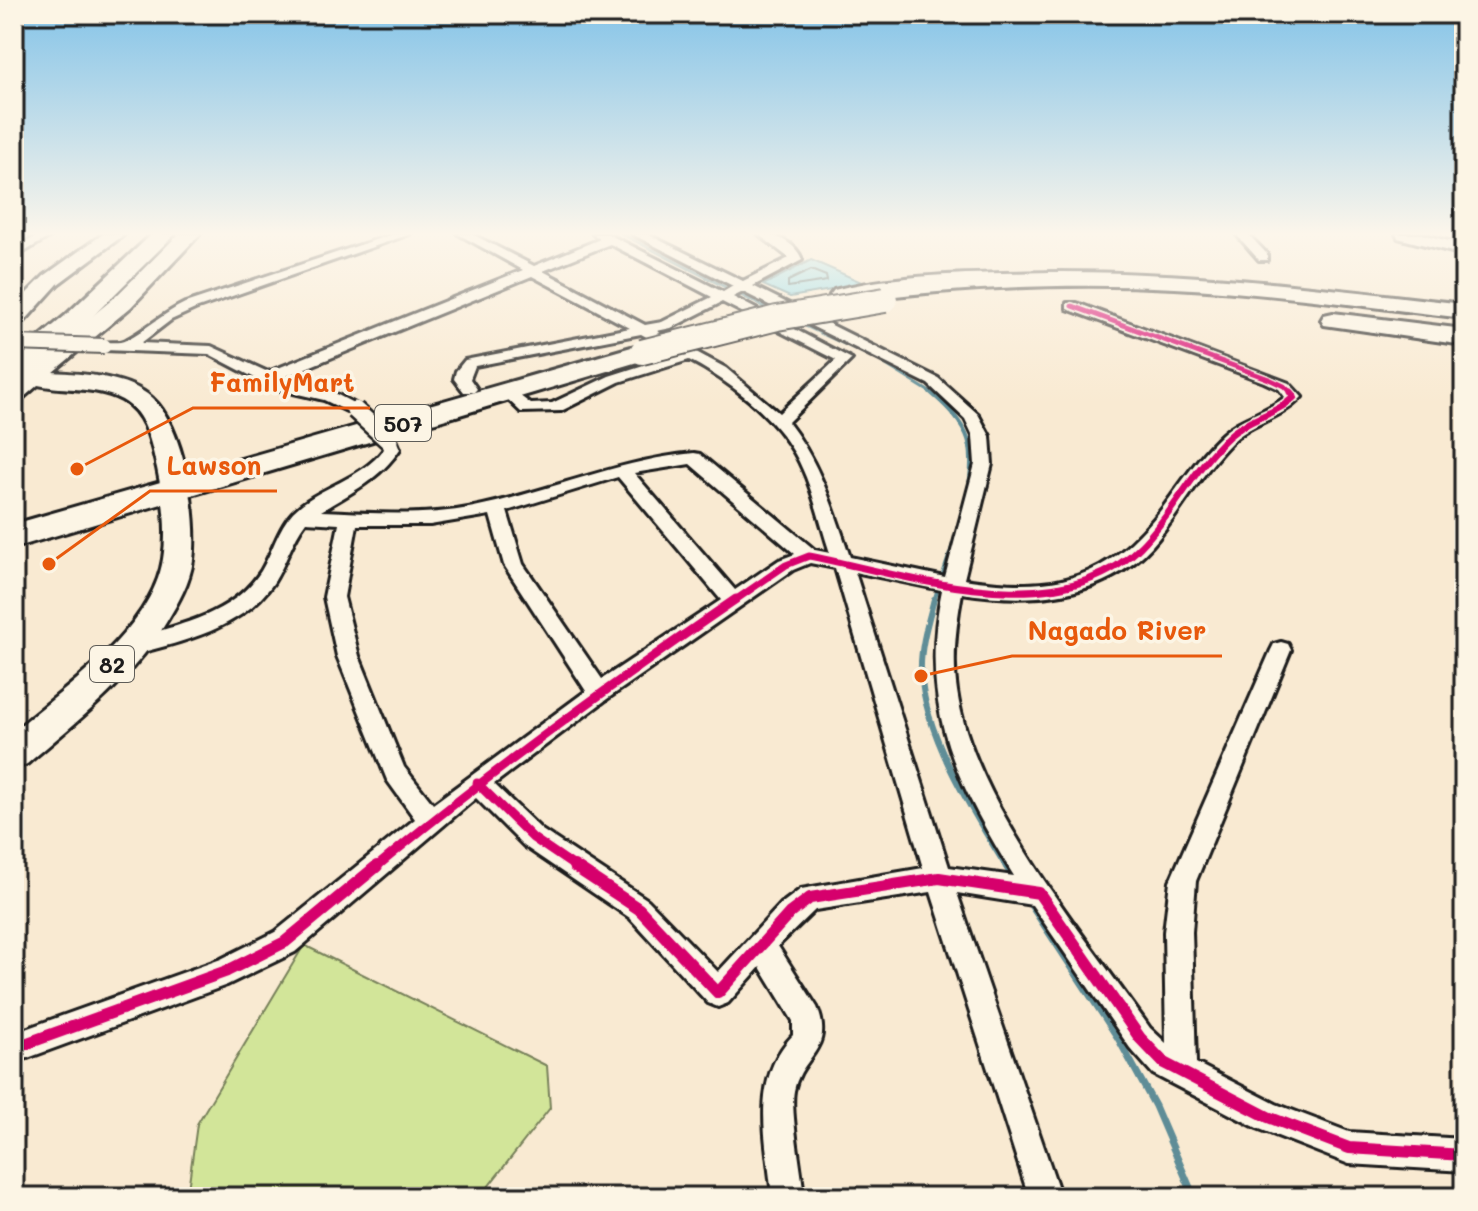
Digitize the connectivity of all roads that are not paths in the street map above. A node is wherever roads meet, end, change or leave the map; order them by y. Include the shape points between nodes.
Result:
1 (41, 291) edge
2 (72, 291) edge
3 (90, 291) edge
4 (105, 291) edge
5 (124, 291) edge
6 (134, 291) edge
7 (236, 291) edge
8 (483, 291) edge
9 (564, 291) edge
10 (709, 291) edge
11 (736, 291) edge
12 (755, 291) edge
13 (919, 291) edge
14 (991, 291) edge
15 (1174, 291) edge
16 (1265, 291) edge
17 (1428, 291) edge
18 (1464, 294) edge
19 (722, 297) junction
20 (898, 297) junction
21 (1072, 306) dead end
22 (1464, 311) edge
23 (14, 319) edge
24 (1464, 319) edge
25 (1426, 333) junction
26 (1464, 337) edge
27 (639, 341) junction
28 (14, 342) edge
29 (128, 346) junction
30 (1464, 351) edge
31 (692, 354) junction
32 (14, 356) edge
33 (14, 371) edge
34 (42, 374) junction
35 (265, 379) junction
36 (508, 392) junction
37 (14, 393) edge
38 (779, 422) junction
39 (623, 471) junction
40 (173, 482) junction
41 (497, 507) junction
42 (300, 516) junction
43 (349, 517) junction
44 (14, 521) edge
45 (14, 536) edge
46 (809, 556) junction
47 (842, 561) junction
48 (952, 584) junction
49 (734, 602) junction
50 (128, 648) junction
51 (1281, 650) dead end
52 (599, 693) junction
53 (14, 753) edge
54 (477, 783) junction
55 (431, 821) junction
56 (939, 878) junction
57 (1039, 893) junction
58 (762, 946) junction
59 (14, 1048) edge
60 (1181, 1073) junction
61 (1464, 1155) edge
62 (788, 1197) edge
63 (1045, 1197) edge

1 - 23 main road
2 - 28 highway
3 - 32 highway
4 - 33 highway
5 - 34 highway
6 - 34 main road
7 - 29 street via 190,306 145,330
8 - 35 street
9 - 27 street
10 - 19 street
11 - 19 street
12 - 48 street via 933,381 972,418 984,447 983,469
13 - 20 highway, 507
14 - 20 highway, 507
15 - 24 highway, 507
16 - 22 highway, 507
17 - 18 highway
19 - 27 street
19 - 38 street via 845,359
20 - 25 highway via 1163,301
20 - 27 highway, 507, bridge
21 - 48 street via 1269,379 1294,397 1230,436 1139,550 1112,570 1082,584 1036,593
25 - 26 highway
25 - 30 highway
27 - 31 street
27 - 36 highway, 507
27 - 40 highway, 507
28 - 29 street, bridge
29 - 35 street via 211,350
31 - 36 street via 614,379 555,408 527,409
31 - 38 street via 745,389
34 - 37 main road
34 - 40 main road, 82 via 113,389 141,402 159,427
35 - 42 street, bridge via 329,396 355,410 392,449 379,465
36 - 40 highway, 507
38 - 47 street via 813,474
39 - 41 street
39 - 46 street via 694,458
39 - 49 street
40 - 44 highway, 507
40 - 45 highway, 507
40 - 50 main road, 82 via 178,561 153,618
41 - 43 street via 418,519
41 - 52 street via 514,565
42 - 43 street
42 - 50 street via 265,581 245,599 191,631
43 - 55 street via 334,597 348,656 395,773
46 - 47 street
46 - 49 street via 786,565
47 - 48 street
47 - 56 street
48 - 57 street via 943,652 955,734 990,818
49 - 52 street
50 - 53 main road, 82
51 - 60 street via 1183,881 1178,932
52 - 54 street
54 - 55 street
54 - 58 street via 533,838 639,909 718,993
55 - 59 street via 285,942 227,971
56 - 57 street
56 - 58 street via 810,898
56 - 63 street
57 - 60 street via 1140,1038
58 - 62 street via 807,1017 808,1041 788,1062 778,1094
60 - 61 street via 1268,1117 1349,1148

